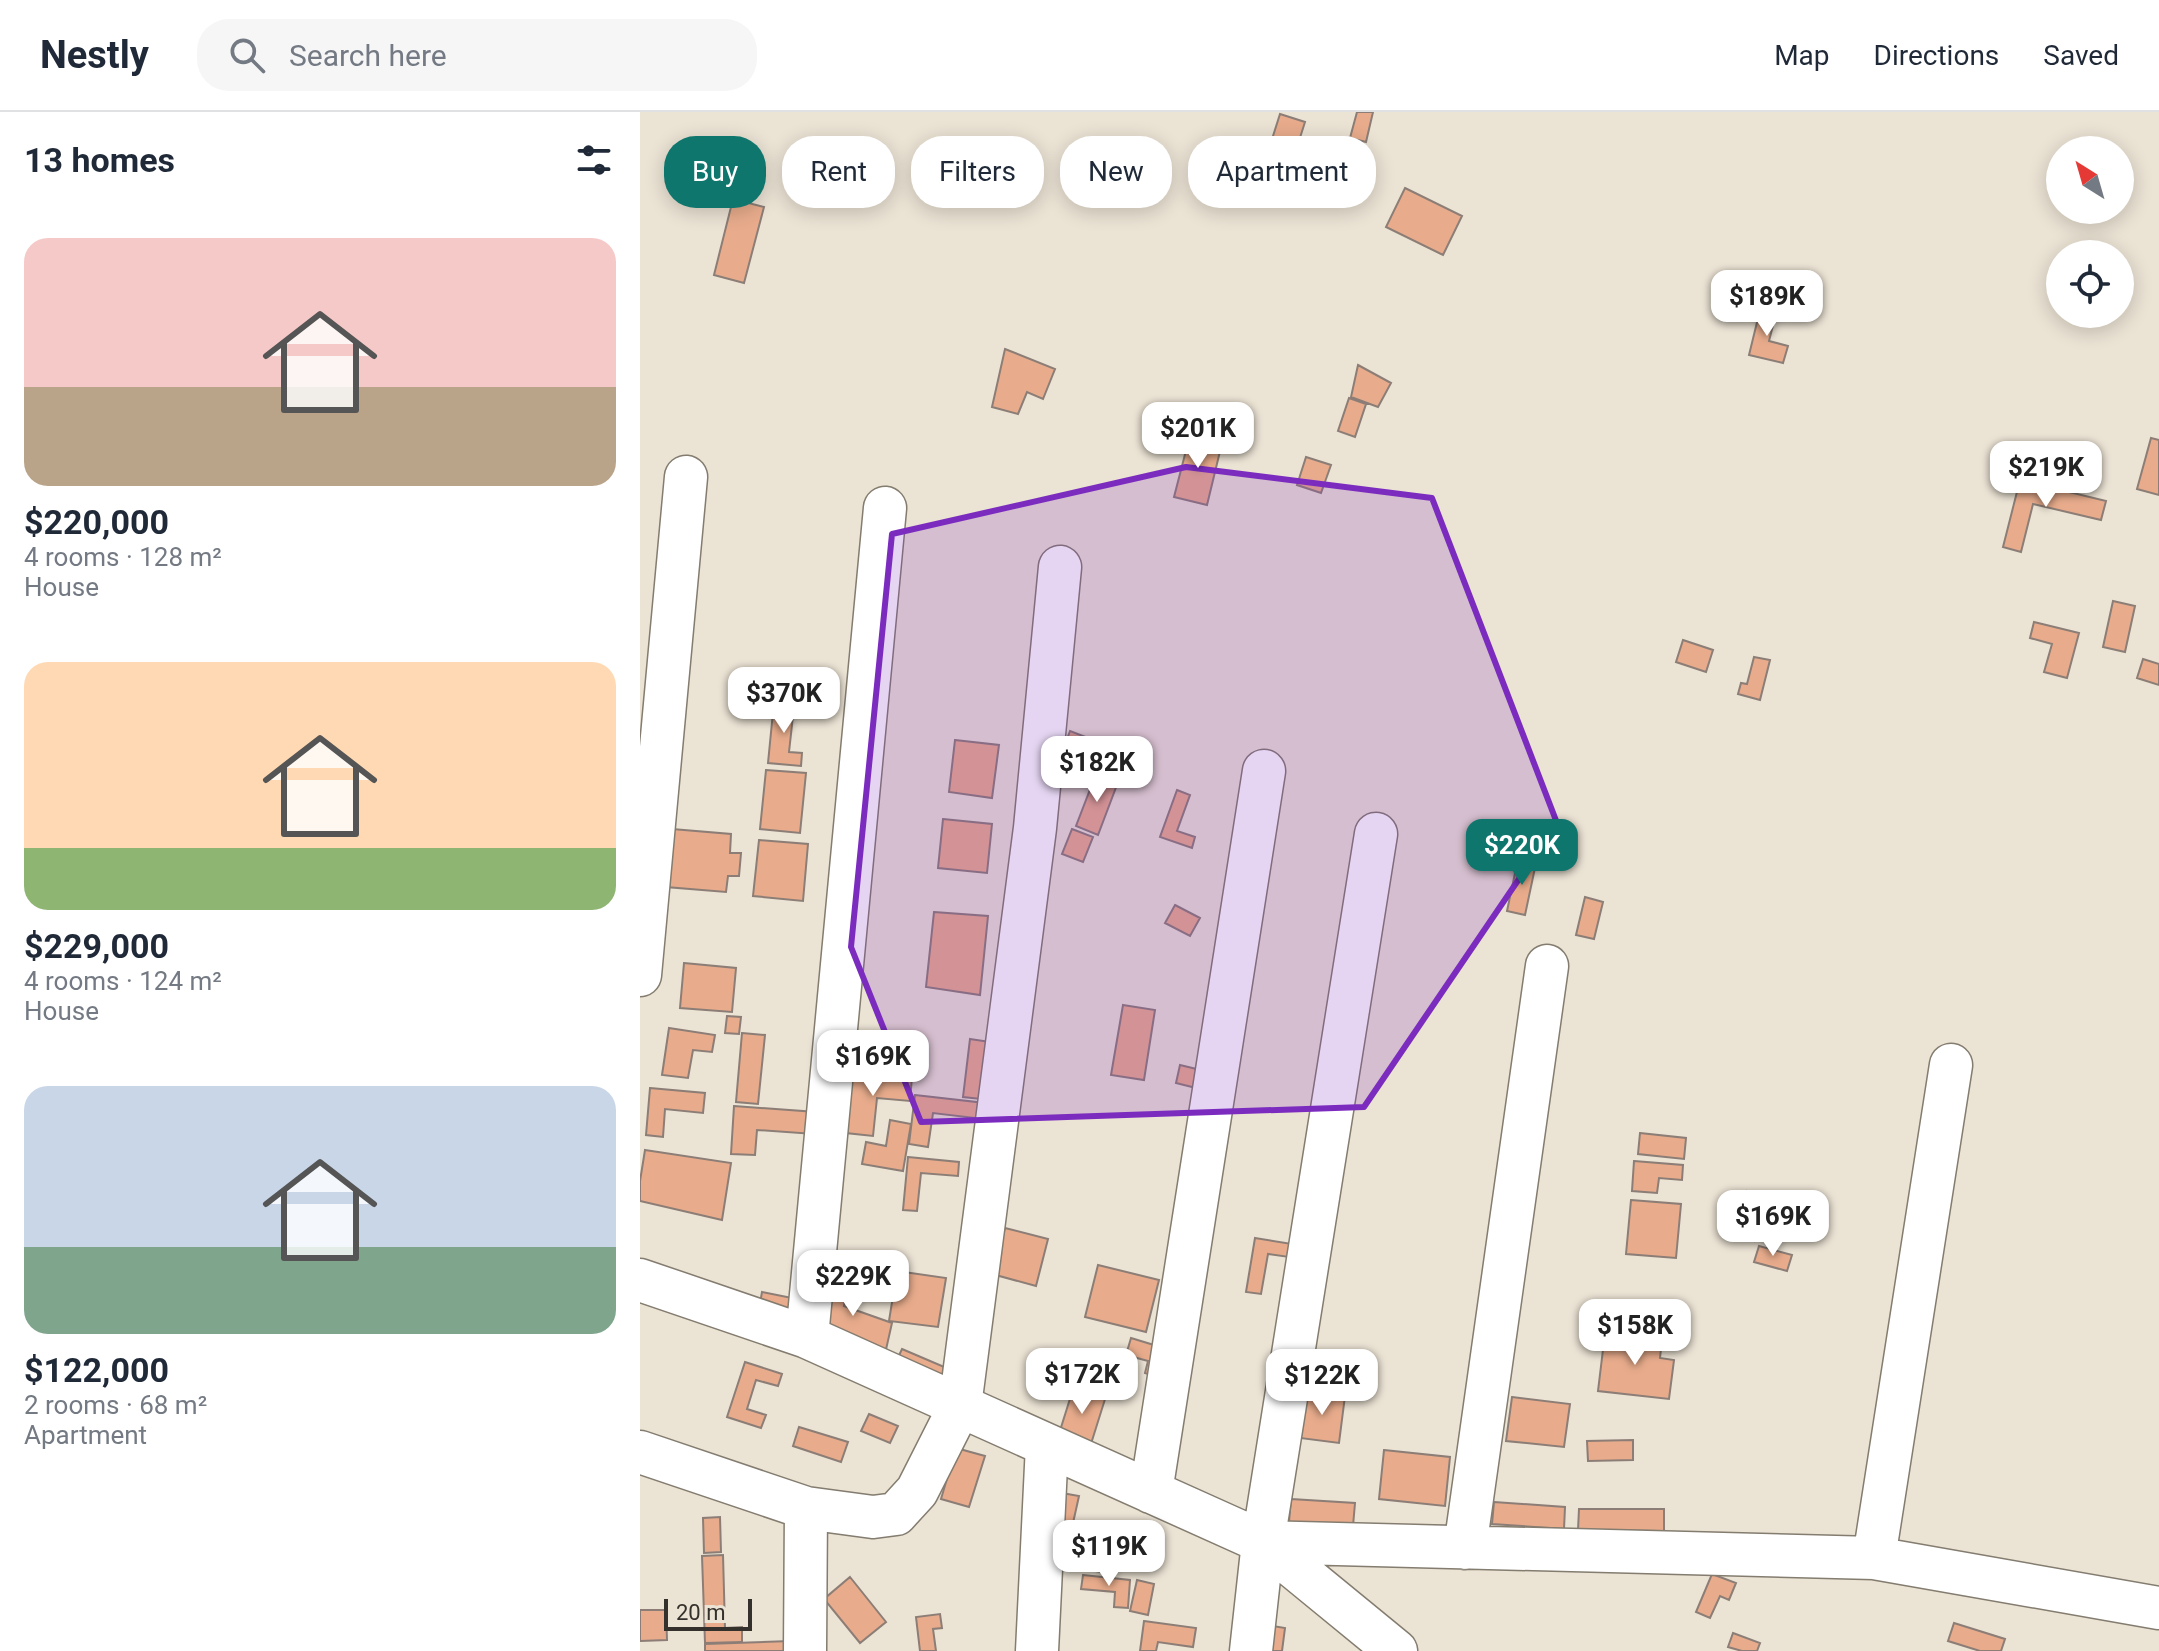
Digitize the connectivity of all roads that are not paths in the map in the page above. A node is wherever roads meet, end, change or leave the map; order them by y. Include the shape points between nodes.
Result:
1 (686, 477) dead end
2 (885, 508) dead end
3 (1060, 567) dead end
4 (1264, 771) dead end
5 (1376, 834) dead end
6 (1547, 966) dead end
7 (640, 975) edge
8 (1951, 1065) dead end
9 (640, 1280) edge
10 (807, 1337) junction
11 (960, 1406) junction
12 (1047, 1445) junction
13 (640, 1452) edge
14 (1151, 1492) junction
15 (806, 1508) junction
16 (1263, 1542) junction
17 (1465, 1548) junction
18 (1874, 1558) junction
19 (2159, 1608) edge
20 (1385, 1647) edge
21 (805, 1651) edge
22 (1037, 1651) edge
23 (1251, 1651) edge

1 - 7 street
2 - 10 street
3 - 11 street via 1035,828
4 - 14 street
5 - 16 street
6 - 17 street
8 - 18 street
9 - 10 street
10 - 11 street
11 - 12 street
11 - 15 street via 917,1491 896,1514 873,1517
12 - 14 street
12 - 22 street
13 - 15 street
14 - 16 street
15 - 21 street
16 - 17 street
16 - 20 street
16 - 23 street
17 - 18 street
18 - 19 street

